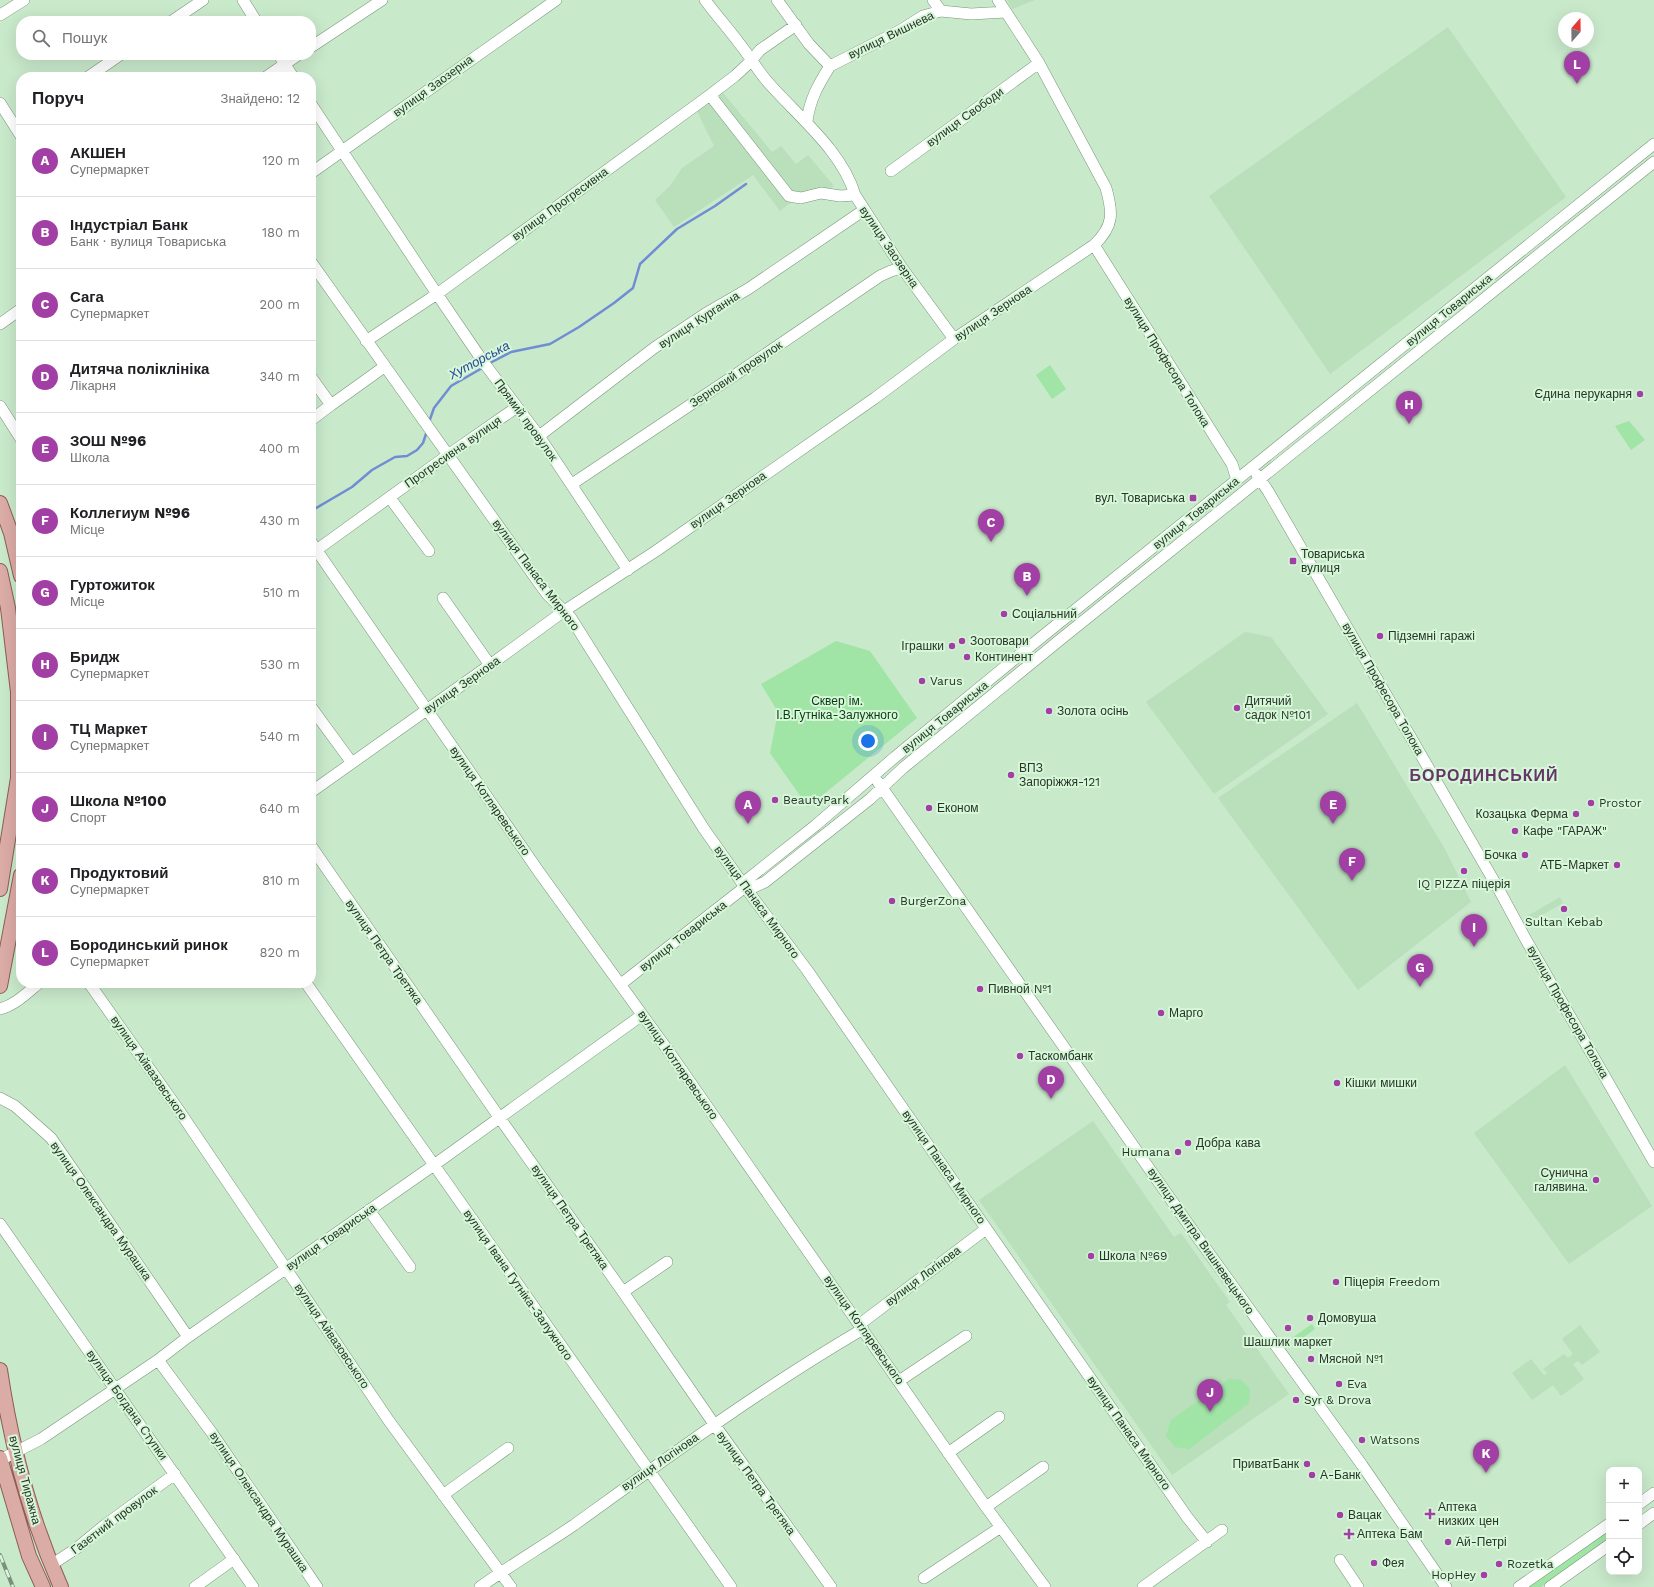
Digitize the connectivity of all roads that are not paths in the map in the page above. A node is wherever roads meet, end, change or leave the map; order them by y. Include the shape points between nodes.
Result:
1 (24, 0) edge
2 (203, 0) edge
3 (243, 0) edge
4 (382, 0) edge
5 (556, 0) edge
6 (704, 0) edge
7 (777, 0) edge
8 (933, 0) edge
9 (998, 0) edge
10 (941, 11) junction
11 (1006, 12) junction
12 (0, 15) edge
13 (179, 16) edge
14 (253, 16) edge
15 (796, 25) junction
16 (316, 44) edge
17 (113, 60) edge
18 (282, 60) edge
19 (751, 62) junction
20 (1039, 63) junction
21 (830, 66) junction
22 (95, 72) edge
23 (271, 72) edge
24 (290, 72) edge
25 (710, 95) junction
26 (0, 103) edge
27 (316, 112) edge
28 (3, 117) edge
29 (807, 121) junction
30 (16, 123) edge
31 (1654, 144) edge
32 (342, 152) junction
33 (1654, 162) edge
34 (316, 170) edge
35 (891, 171) dead end
36 (855, 196) junction
37 (864, 210) junction
38 (1094, 245) junction
39 (902, 268) junction
40 (316, 269) edge
41 (436, 294) junction
42 (16, 313) edge
43 (0, 324) edge
44 (954, 339) junction
45 (366, 341) junction
46 (384, 367) junction
47 (1365, 377) junction
48 (316, 384) edge
49 (1373, 388) junction
50 (331, 405) junction
51 (0, 406) edge
52 (517, 407) junction
53 (316, 416) edge
54 (16, 431) edge
55 (538, 436) junction
56 (448, 455) junction
57 (1252, 468) junction
58 (1261, 479) junction
59 (1237, 480) junction
60 (572, 484) junction
61 (390, 498) junction
62 (0, 503) edge
63 (316, 547) edge
64 (16, 548) edge
65 (429, 551) dead end
66 (316, 553) edge
67 (628, 570) junction
68 (0, 571) edge
69 (443, 598) dead end
70 (564, 611) junction
71 (490, 665) junction
72 (16, 675) edge
73 (427, 710) junction
74 (316, 714) edge
75 (896, 757) junction
76 (352, 763) junction
77 (903, 768) junction
78 (874, 776) junction
79 (883, 787) junction
80 (316, 788) edge
81 (16, 790) edge
82 (316, 853) edge
83 (745, 887) junction
84 (0, 889) edge
85 (16, 901) edge
86 (621, 984) junction
87 (0, 986) edge
88 (32, 988) edge
89 (93, 988) edge
90 (310, 988) edge
91 (0, 1009) edge
92 (642, 1015) junction
93 (0, 1098) edge
94 (499, 1117) junction
95 (1654, 1162) edge
96 (434, 1165) junction
97 (369, 1210) junction
98 (0, 1224) edge
99 (986, 1229) junction
100 (667, 1262) dead end
101 (410, 1267) dead end
102 (286, 1268) junction
103 (624, 1292) junction
104 (861, 1327) junction
105 (966, 1336) dead end
106 (188, 1337) junction
107 (158, 1360) junction
108 (0, 1370) edge
109 (899, 1381) junction
110 (115, 1388) junction
111 (999, 1417) dead end
112 (714, 1424) junction
113 (508, 1448) dead end
114 (948, 1453) junction
115 (16, 1454) junction
116 (0, 1459) edge
117 (1043, 1467) dead end
118 (649, 1470) junction
119 (175, 1474) junction
120 (1654, 1493) edge
121 (443, 1494) junction
122 (1640, 1503) edge
123 (986, 1507) junction
124 (1654, 1513) edge
125 (1642, 1522) edge
126 (1606, 1526) edge
127 (1001, 1528) junction
128 (1222, 1530) dead end
129 (1207, 1542) junction
130 (1606, 1547) edge
131 (45, 1549) junction
132 (29, 1556) junction
133 (234, 1559) junction
134 (1340, 1560) dead end
135 (51, 1564) junction
136 (501, 1572) junction
137 (924, 1578) dead end
138 (43, 1587) edge
139 (61, 1587) edge
140 (196, 1587) edge
141 (253, 1587) edge
142 (317, 1587) edge
143 (480, 1587) edge
144 (510, 1587) edge
145 (730, 1587) edge
146 (831, 1587) edge
147 (1045, 1587) edge
148 (1144, 1587) edge
149 (1358, 1587) edge
150 (1446, 1587) edge
151 (1519, 1587) edge
152 (1550, 1587) edge

1 - 12 street
2 - 13 street
3 - 14 street
4 - 16 street
5 - 32 street, вулиця Заозерна
6 - 19 street via 740,44
7 - 15 street
8 - 10 street, вулиця Вишнева
9 - 11 street, вулиця Зернова
10 - 11 street via 971,14
10 - 21 street, вулиця Вишнева via 923,16
11 - 20 street, вулиця Зернова
15 - 19 street, вулиця Прогресивна via 760,50
15 - 21 street via 809,44
17 - 22 street
18 - 23 street
18 - 24 street
19 - 25 street, вулиця Прогресивна
19 - 29 street via 781,97
20 - 35 street, вулиця Свободи
20 - 38 street, вулиця Зернова via 1106,188 1111,205 1110,222 1104,235
21 - 29 street via 809,105
25 - 36 street, вулиця Заозерна via 789,196 801,198 821,193
25 - 41 street, вулиця Прогресивна
26 - 28 street
27 - 32 street, Прямий провулок
28 - 30 street
29 - 36 street via 845,171
31 - 47 street, вулиця Товариська
32 - 34 street, вулиця Заозерна
32 - 41 street, Прямий провулок
33 - 49 street, вулиця Товариська
36 - 37 street, вулиця Заозерна
37 - 39 street, вулиця Заозерна
37 - 55 street, вулиця Курганна via 748,289 654,348
38 - 44 street, вулиця Зернова
38 - 59 street, вулиця Професора Толока via 1232,464
39 - 44 street, вулиця Заозерна
39 - 60 street, Зерновий провулок via 880,276
40 - 45 street, вулиця Панаса Мирного
41 - 45 street, вулиця Прогресивна
41 - 52 street, Прямий провулок
42 - 43 street
44 - 67 street, вулиця Зернова via 875,398
45 - 46 street, вулиця Панаса Мирного
46 - 50 street
46 - 56 street, вулиця Панаса Мирного
47 - 49 street
47 - 57 street, вулиця Товариська
48 - 50 street
49 - 58 street, вулиця Товариська
50 - 53 street
51 - 54 street
52 - 55 street, Прямий провулок
52 - 56 street, Прогресивна вулиця
55 - 60 street, Прямий провулок
56 - 61 street, Прогресивна вулиця
56 - 70 street, вулиця Панаса Мирного via 547,594
57 - 58 street, вулиця Професора Толока
57 - 59 street, вулиця Товариська
58 - 77 street, вулиця Товариська
58 - 95 street, вулиця Професора Толока
59 - 75 street, вулиця Товариська
60 - 67 street, Прямий провулок
61 - 63 street, Прогресивна вулиця
61 - 65 street
62 - 64 main road
66 - 73 street, вулиця Котляревського
67 - 70 street, вулиця Зернова
68 - 72 main road via 8,608
69 - 71 street
70 - 71 street, вулиця Зернова
70 - 83 street, вулиця Панаса Мирного via 577,627 704,829
71 - 73 street, вулиця Зернова
73 - 76 street, вулиця Зернова
73 - 86 street, вулиця Котляревського
74 - 76 street
75 - 77 street via 894,767
75 - 78 street, вулиця Товариська
76 - 80 street, вулиця Зернова
77 - 79 street, вулиця Товариська
78 - 79 street, вулиця Дмитра Вишневецького
78 - 83 street, вулиця Товариська via 748,879
79 - 83 street, вулиця Товариська via 764,882 754,887
79 - 150 street, вулиця Дмитра Вишневецького via 1022,989 1362,1465
81 - 84 main road
82 - 94 street, вулиця Петра Третяка
83 - 86 street, вулиця Товариська
83 - 99 street, вулиця Панаса Мирного via 807,970
85 - 87 main road
86 - 92 street, вулиця Котляревського
88 - 91 street via 7,1007
89 - 102 street, вулиця Айвазовського
90 - 96 street, вулиця Івана Гутніка-Залужного
92 - 94 street, вулиця Товариська
92 - 104 street, вулиця Котляревського
93 - 106 street, вулиця Олександра Мурашка via 15,1106 51,1138
94 - 96 street, вулиця Товариська
94 - 103 street, вулиця Петра Третяка
96 - 97 street, вулиця Товариська
96 - 118 street, вулиця Івана Гутніка-Залужного
97 - 101 street
97 - 102 street, вулиця Товариська
98 - 110 street, вулиця Богдана Ступки
99 - 104 street, вулиця Логінова
99 - 129 street, вулиця Панаса Мирного
100 - 103 street
102 - 106 street, вулиця Товариська
102 - 121 street, вулиця Айвазовського via 389,1421
103 - 112 street, вулиця Петра Третяка
104 - 109 street, вулиця Котляревського
104 - 112 street, вулиця Логінова
105 - 109 street
106 - 107 street, вулиця Товариська
107 - 110 street, вулиця Товариська
107 - 142 street, вулиця Олександра Мурашка via 212,1433
108 - 115 main road, вулиця Тиражна
109 - 114 street, вулиця Котляревського
110 - 115 street, вулиця Товариська
110 - 119 street, вулиця Богдана Ступки
111 - 114 street
112 - 118 street, вулиця Логінова
112 - 146 street, вулиця Петра Третяка
113 - 121 street
114 - 123 street, вулиця Котляревського
115 - 116 street, вулиця Товариська
115 - 131 main road, вулиця Тиражна
116 - 132 main road, вулиця Тиражна
117 - 123 street
118 - 136 street, вулиця Логінова via 572,1526
118 - 145 street, вулиця Івана Гутніка-Залужного
119 - 133 street, вулиця Богдана Ступки
119 - 135 street, Газетний провулок via 77,1548
120 - 122 street
121 - 136 street, вулиця Айвазовського
123 - 127 street, вулиця Котляревського
124 - 125 street
126 - 151 street
127 - 137 street
127 - 147 street, вулиця Котляревського
128 - 129 street
129 - 148 street
130 - 152 street
131 - 132 street
131 - 135 main road, вулиця Тиражна
132 - 138 main road, вулиця Тиражна
133 - 140 street
133 - 141 street, вулиця Богдана Ступки
134 - 149 street
135 - 139 main road, вулиця Тиражна
136 - 143 street, вулиця Логінова
136 - 144 street, вулиця Айвазовського

